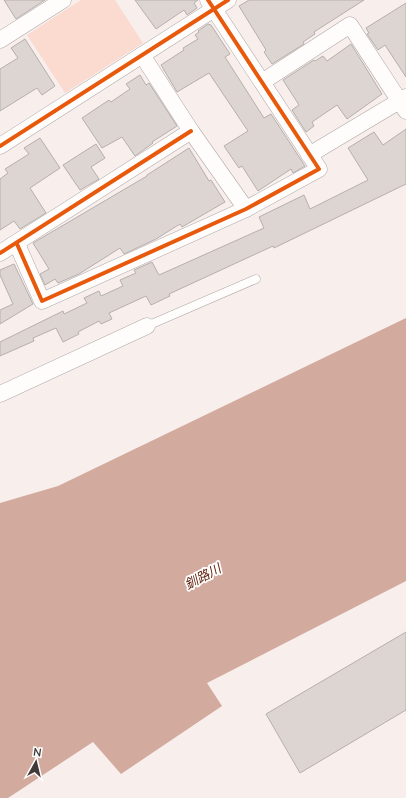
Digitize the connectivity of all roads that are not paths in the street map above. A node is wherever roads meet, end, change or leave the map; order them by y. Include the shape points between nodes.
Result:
1 (63, 0) edge
2 (228, 0) edge
3 (211, 4) edge
4 (0, 40) edge
5 (142, 55) junction
6 (262, 82) junction
7 (404, 103) edge
8 (190, 131) junction
9 (0, 146) edge
10 (309, 155) junction
11 (246, 210) junction
12 (17, 244) junction
13 (0, 253) edge
14 (256, 279) dead end
15 (147, 326) joint
16 (0, 394) edge

1 - 4 street
2 - 3 street
3 - 5 street
3 - 6 street
5 - 8 street
5 - 9 street
6 - 7 street via 350,25
6 - 10 street
7 - 10 street
8 - 11 street
8 - 12 street
10 - 11 street via 319,169
11 - 12 street via 42,302
12 - 13 street
14 - 15 lane
15 - 16 street

